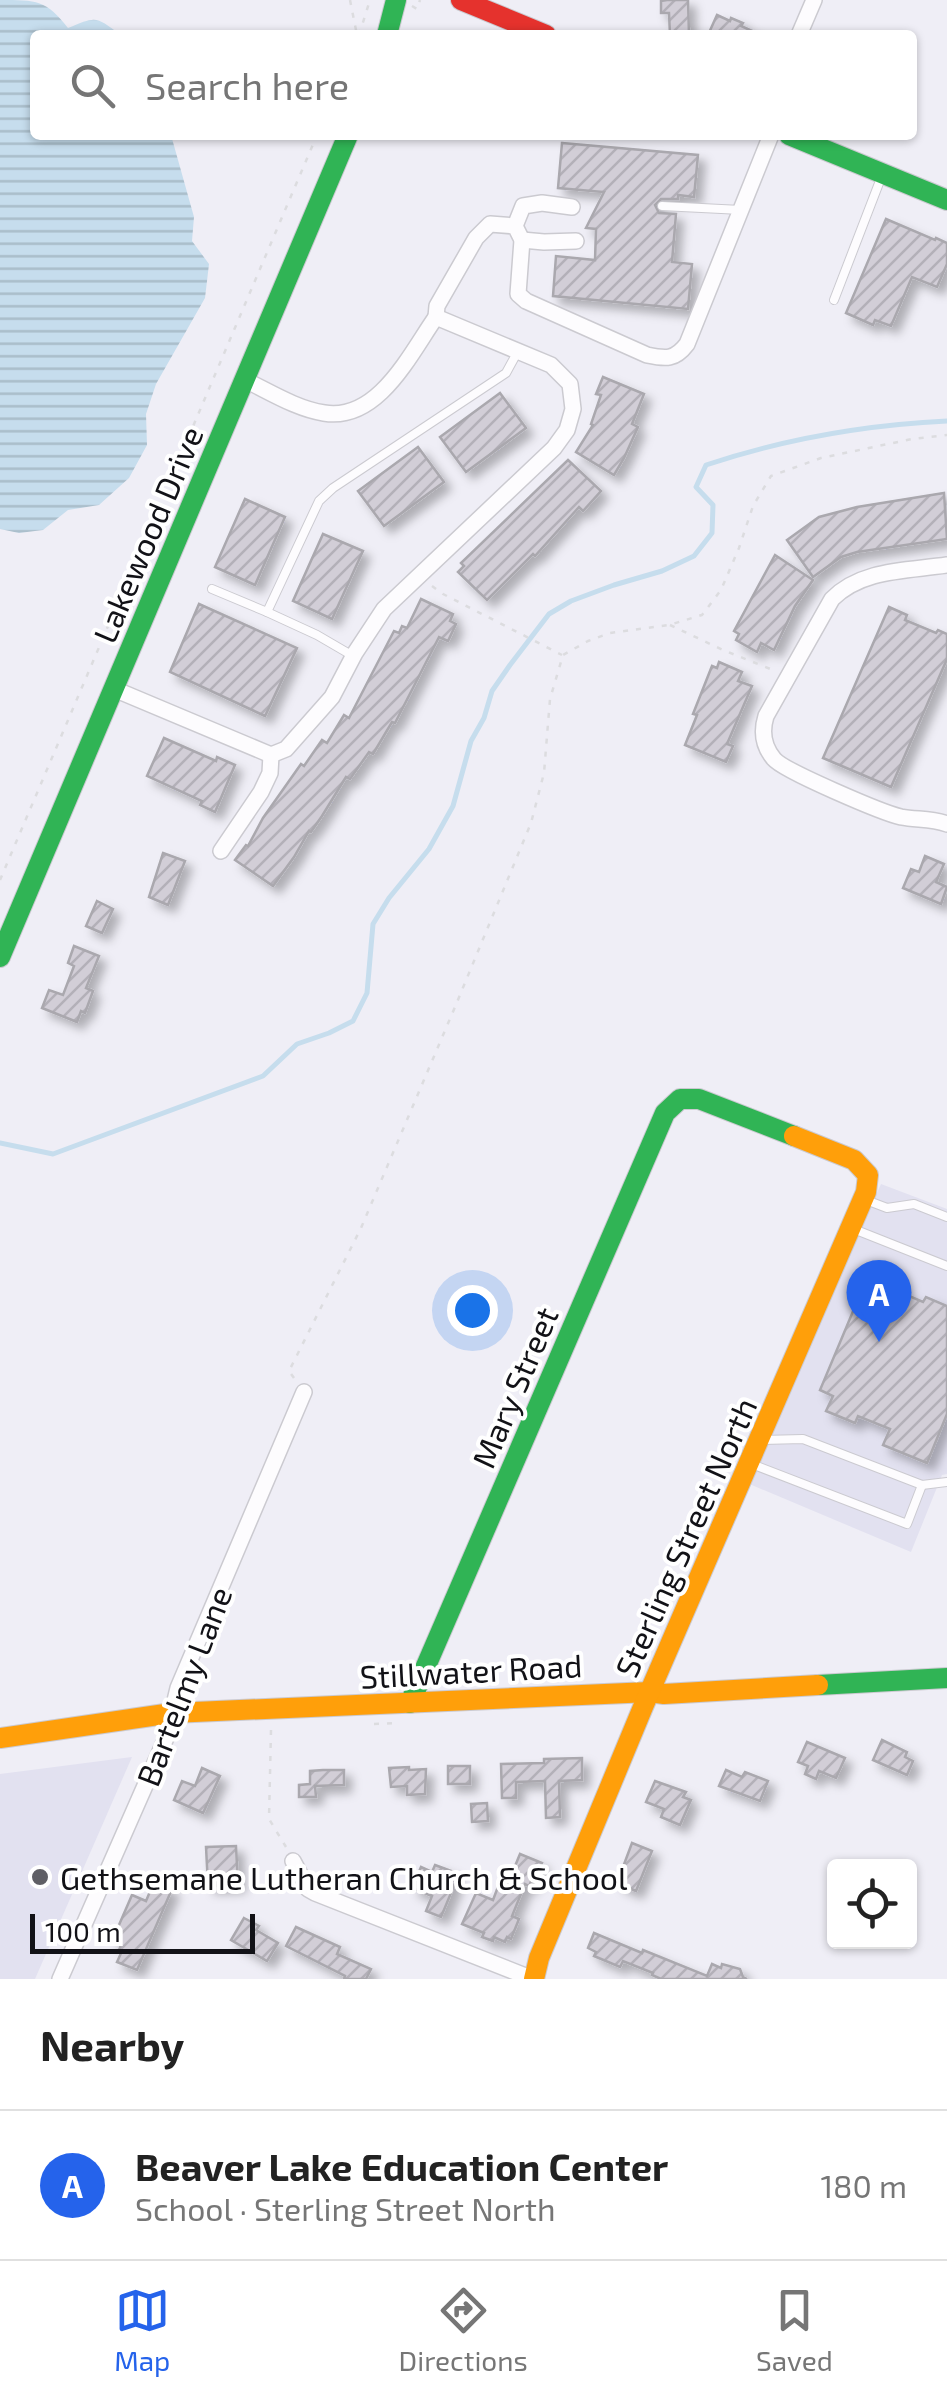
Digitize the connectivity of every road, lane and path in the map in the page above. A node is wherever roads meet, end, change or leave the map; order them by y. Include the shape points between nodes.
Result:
1 (350, 0) edge
2 (370, 0) edge
3 (396, 0) edge
4 (420, 0) edge
5 (461, 0) edge
6 (807, 2) edge
7 (417, 8) dead end
8 (357, 30) edge
9 (360, 30) edge
10 (388, 30) edge
11 (534, 30) edge
12 (800, 30) edge
13 (314, 140) edge
14 (346, 140) edge
15 (769, 140) edge
16 (801, 140) edge
17 (883, 174) junction
18 (947, 200) edge
19 (662, 206) dead end
20 (572, 207) dead end
21 (741, 210) junction
22 (519, 233) junction
23 (576, 241) dead end
24 (834, 300) dead end
25 (436, 318) junction
26 (518, 351) junction
27 (245, 380) junction
28 (947, 434) edge
29 (947, 565) edge
30 (419, 576) junction
31 (212, 589) dead end
32 (268, 612) junction
33 (669, 624) junction
34 (353, 656) junction
35 (563, 656) junction
36 (790, 674) junction
37 (114, 689) junction
38 (271, 756) junction
39 (947, 824) edge
40 (221, 851) dead end
41 (0, 880) edge
42 (0, 957) edge
43 (868, 1174) joint
44 (864, 1199) junction
45 (947, 1217) edge
46 (851, 1228) junction
47 (947, 1266) edge
48 (304, 1392) joint
49 (760, 1440) junction
50 (749, 1463) junction
51 (947, 1482) edge
52 (922, 1484) junction
53 (947, 1678) edge
54 (650, 1692) junction
55 (410, 1703) junction
56 (172, 1713) junction
57 (271, 1728) dead end
58 (0, 1738) edge
59 (294, 1861) joint
60 (60, 1979) edge
61 (533, 1979) edge

1 - 8 path
2 - 9 path
3 - 10 street
4 - 7 path
5 - 11 street
6 - 12 street
13 - 41 path
14 - 27 street, Lakewood Drive
15 - 21 street
16 - 17 street
17 - 18 street
17 - 24 lane
19 - 21 lane
20 - 22 street via 523,206
21 - 22 street via 687,344 668,359 526,301 518,294
22 - 23 street via 544,242
22 - 25 street via 490,224 476,238
25 - 26 street
25 - 27 street via 395,377 371,402 346,414 306,408
26 - 30 street via 551,365 570,384 567,430
26 - 32 lane via 506,372 319,501
27 - 37 street, Lakewood Drive
28 - 33 path via 821,458 771,476 752,506 722,590 702,616
29 - 36 street via 874,575 841,590
30 - 34 street via 384,609
30 - 35 path
31 - 32 lane
32 - 34 lane
33 - 35 path via 610,633
33 - 36 path
34 - 38 street via 332,697 286,749
35 - 48 path via 530,823 361,1228 289,1372
36 - 39 street via 763,725 766,747 778,764 892,815
37 - 38 street
37 - 42 street, Lakewood Drive
38 - 40 street via 261,792
43 - 44 street, Sterling Street North
43 - 55 street, Mary Street via 854,1160 700,1099 680,1100 665,1112
44 - 45 lane via 887,1208 914,1204
44 - 46 street, Sterling Street North
46 - 47 lane
46 - 49 street, Sterling Street North
48 - 56 street, Bartelmy Lane
49 - 50 street, Sterling Street North
49 - 52 lane via 803,1439
50 - 52 lane via 907,1524
50 - 54 street, Sterling Street North
51 - 52 lane
53 - 54 street, Stillwater Road
54 - 55 street, Stillwater Road
54 - 61 street, Sterling Street North
55 - 56 street, Stillwater Road
56 - 58 street, Stillwater Road
56 - 60 street, Bartelmy Lane
57 - 59 path via 269,1818
59 - 61 street via 315,1893

